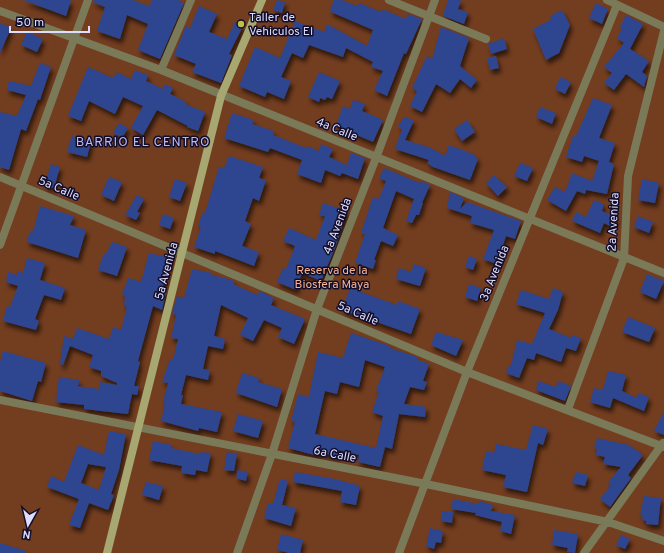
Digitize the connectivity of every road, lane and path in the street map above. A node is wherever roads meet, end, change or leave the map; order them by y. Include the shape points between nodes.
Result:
1 (88, 0) edge
2 (191, 0) edge
3 (262, 0) edge
4 (389, 0) edge
5 (434, 0) edge
6 (607, 0) edge
7 (617, 5) junction
8 (0, 11) edge
9 (429, 15) junction
10 (664, 27) edge
11 (664, 31) edge
12 (73, 39) junction
13 (486, 39) dead end
14 (161, 70) junction
15 (221, 96) junction
16 (376, 158) junction
17 (0, 177) edge
18 (21, 185) junction
19 (529, 220) junction
20 (0, 245) edge
21 (183, 254) junction
22 (624, 258) junction
23 (664, 273) edge
24 (317, 308) junction
25 (467, 372) junction
26 (0, 400) edge
27 (568, 410) junction
28 (136, 428) junction
29 (663, 445) edge
30 (272, 454) junction
31 (426, 484) junction
32 (608, 522) junction
33 (664, 541) edge
34 (107, 553) edge
35 (238, 553) edge
36 (399, 553) edge
37 (584, 553) edge

1 - 12 street
2 - 14 street
3 - 15 street, 5a Avenida
4 - 9 street
5 - 9 street, 4a Avenida
6 - 7 street
7 - 10 street
7 - 19 street, 3a Avenida
8 - 12 street, 4a Calle
9 - 13 street
9 - 16 street, 4a Avenida
11 - 22 street, 2a Avenida via 628,176
12 - 14 street, 4a Calle
12 - 18 street
14 - 15 street, 4a Calle
15 - 16 street, 4a Calle
15 - 21 street, 5a Avenida
16 - 19 street, 4a Calle
16 - 24 street, 4a Avenida
17 - 18 street, 5a Calle
18 - 20 street
18 - 21 street, 5a Calle
19 - 22 street, 4a Calle
19 - 25 street, 3a Avenida
21 - 24 street, 5a Calle
21 - 28 street, 5a Avenida
22 - 23 street, 4a Calle
22 - 27 street, 2a Avenida
24 - 25 street, 5a Calle
24 - 30 street, 4a Avenida
25 - 27 street, 5a Calle
25 - 31 street, 3a Avenida
26 - 28 street, 6a Calle
27 - 29 street, 5a Calle
28 - 30 street, 6a Calle
28 - 34 street, 5a Avenida
29 - 32 street
30 - 31 street, 6a Calle
30 - 35 street, 4a Avenida
31 - 32 street, 6a Calle
31 - 36 street, 3a Avenida
32 - 33 street, 6a Calle
32 - 37 street

